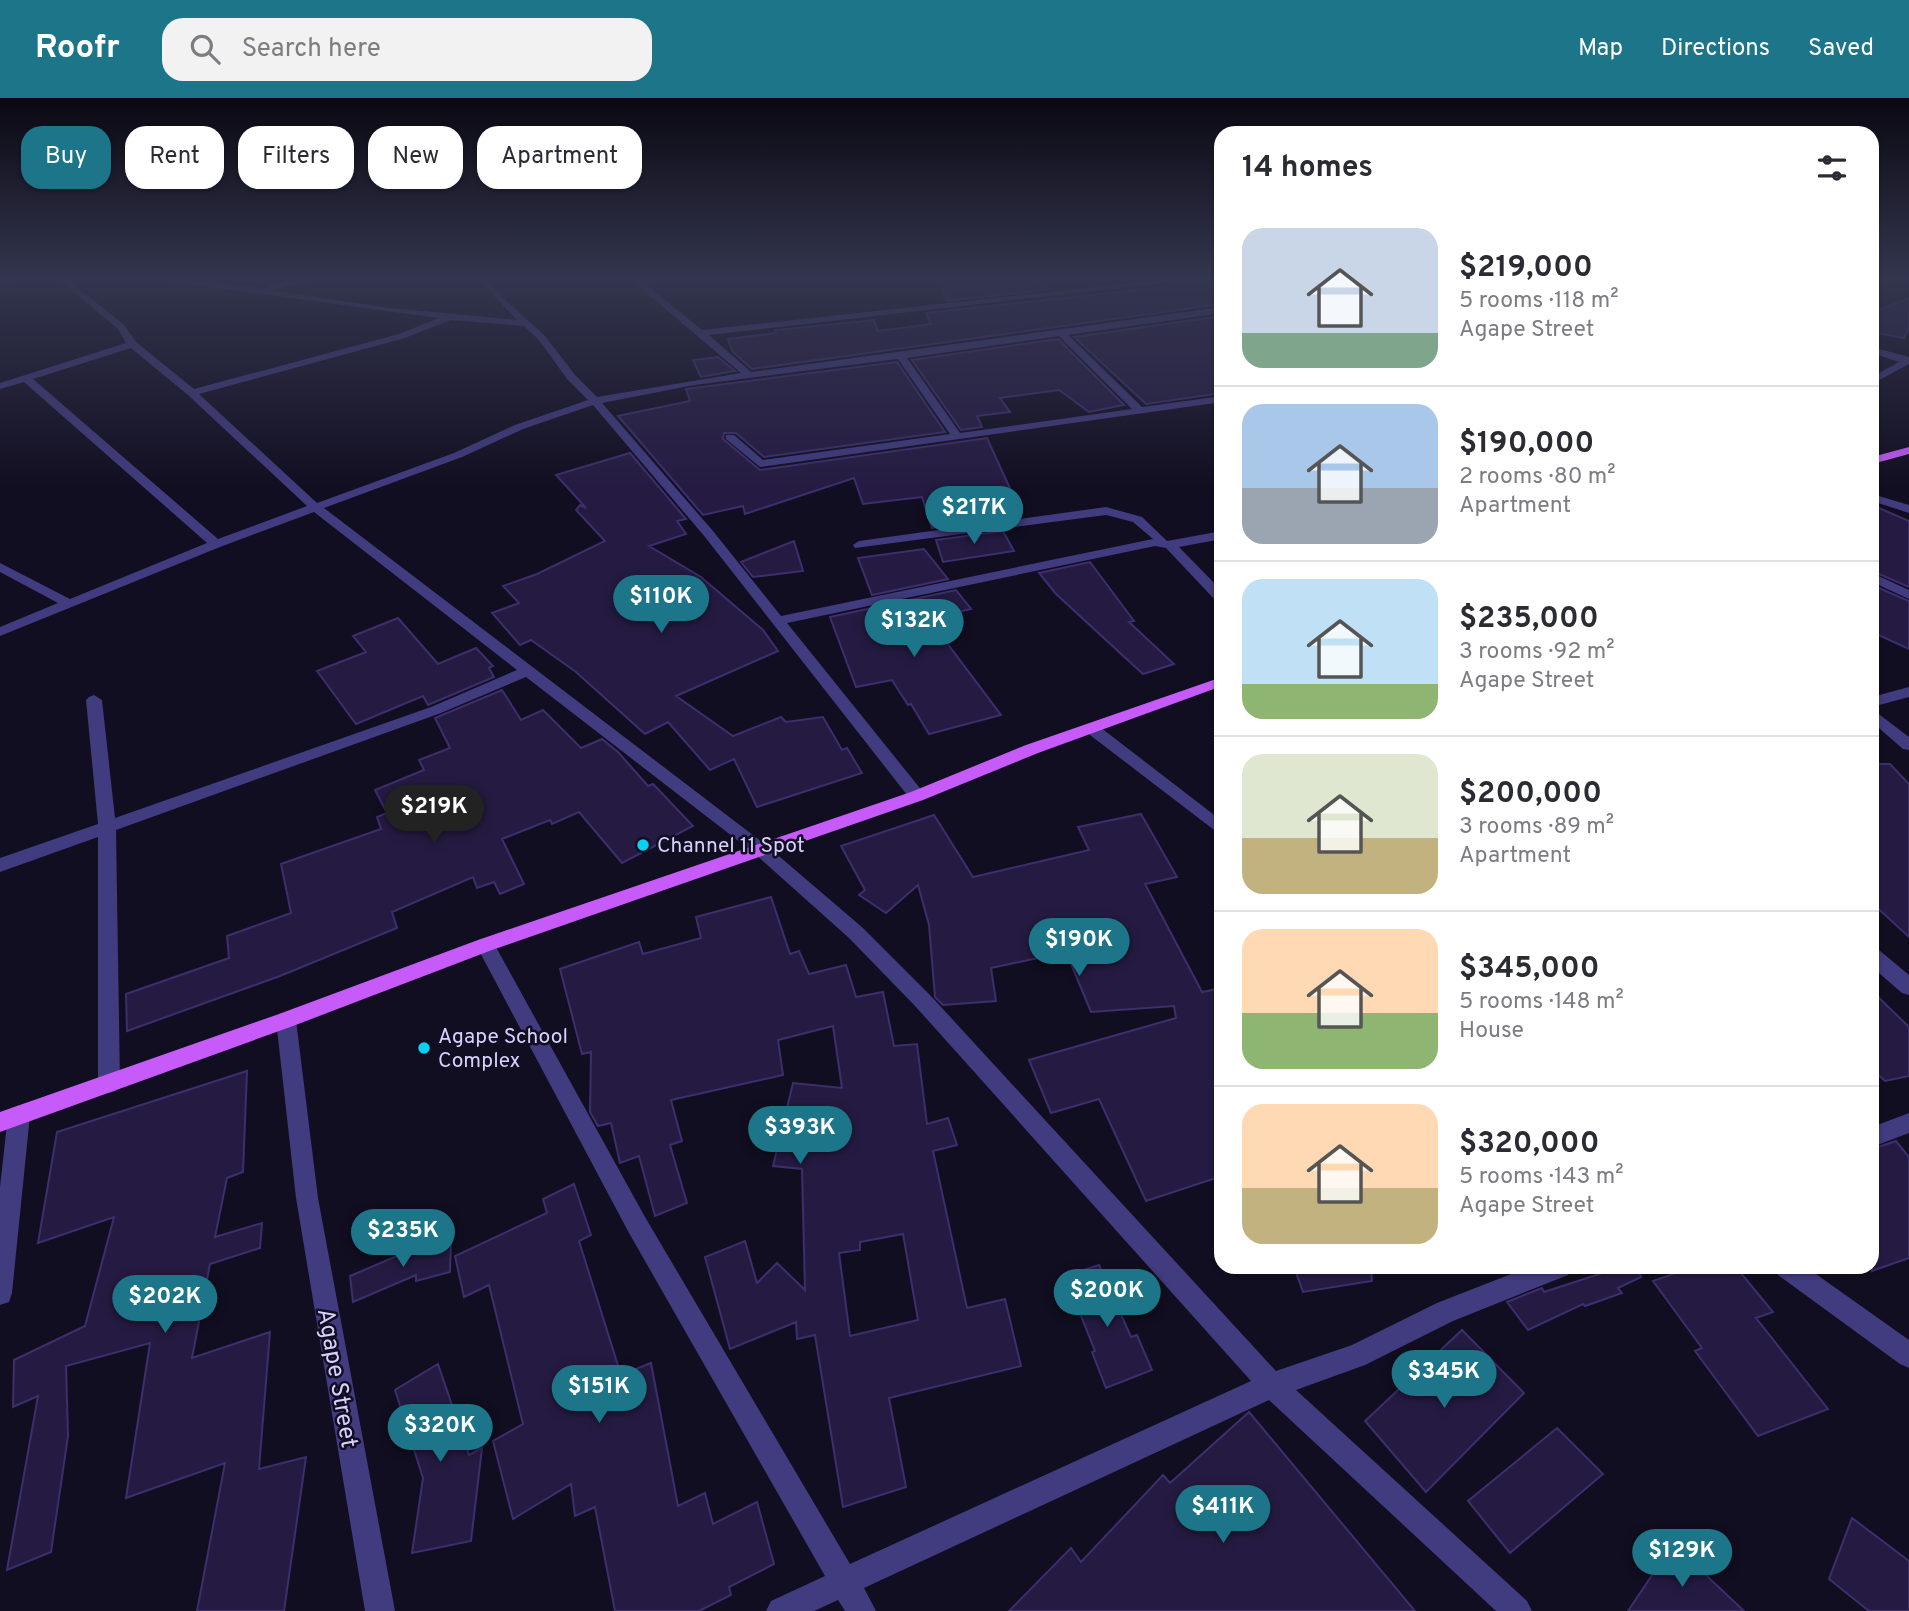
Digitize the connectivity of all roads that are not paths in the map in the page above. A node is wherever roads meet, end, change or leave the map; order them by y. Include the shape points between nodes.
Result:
1 (117, 349) edge
2 (138, 349) edge
3 (356, 349) edge
4 (547, 349) edge
5 (720, 349) edge
6 (952, 349) edge
7 (1077, 349) edge
8 (1879, 352) edge
9 (901, 356) junction
10 (1908, 360) edge
11 (749, 375) junction
12 (25, 377) junction
13 (1879, 377) edge
14 (0, 386) edge
15 (192, 393) junction
16 (1214, 399) edge
17 (595, 401) junction
18 (1138, 409) junction
19 (957, 436) junction
20 (730, 437) dead end
21 (1909, 450) edge
22 (1879, 459) edge
23 (1879, 499) edge
24 (316, 507) junction
25 (1909, 509) edge
26 (1214, 536) edge
27 (216, 544) junction
28 (1166, 544) junction
29 (859, 545) dead end
30 (0, 568) edge
31 (1879, 580) edge
32 (1214, 591) edge
33 (1909, 595) edge
34 (68, 603) junction
35 (777, 621) junction
36 (0, 632) edge
37 (530, 670) junction
38 (1214, 684) edge
39 (1909, 692) edge
40 (94, 700) dead end
41 (1879, 700) edge
42 (1879, 720) edge
43 (1091, 728) junction
44 (1909, 745) edge
45 (917, 796) junction
46 (1214, 824) edge
47 (107, 827) junction
48 (760, 849) junction
49 (0, 865) edge
50 (485, 945) junction
51 (1879, 961) edge
52 (1909, 987) edge
53 (286, 1020) junction
54 (109, 1084) junction
55 (10, 1118) edge
56 (1909, 1123) edge
57 (1879, 1134) edge
58 (1542, 1274) edge
59 (1796, 1274) edge
60 (0, 1293) edge
61 (1909, 1355) edge
62 (1272, 1385) junction
63 (843, 1580) junction
64 (380, 1611) edge
65 (781, 1611) edge
66 (861, 1611) edge
67 (1517, 1611) edge

1 - 12 street
2 - 15 street
3 - 15 street
4 - 17 street
5 - 11 street
6 - 9 street
7 - 18 street
8 - 10 street
9 - 11 street
9 - 19 street
10 - 13 street
11 - 17 street
12 - 14 street
12 - 27 street
15 - 24 street
16 - 18 street
17 - 24 street
17 - 35 street via 718,544
18 - 19 street
19 - 20 street via 760,464
21 - 22 main road
23 - 25 street
24 - 27 street
24 - 37 street
26 - 28 street
27 - 34 street
28 - 29 street via 1139,519 1106,510
28 - 32 street
28 - 35 street via 972,578
30 - 34 street
31 - 33 street
34 - 36 street
35 - 45 street
37 - 47 street via 436,710
37 - 48 street
38 - 43 main road
39 - 41 street
40 - 47 street
42 - 44 street
43 - 45 main road
43 - 46 street
45 - 48 main road
47 - 49 street
47 - 54 street
48 - 50 main road
48 - 62 street via 856,933 923,1001
50 - 53 main road
50 - 63 street via 637,1225
51 - 52 street
53 - 54 main road
53 - 64 street, Agape Street via 307,1198
54 - 55 main road
55 - 60 street
56 - 57 street
58 - 62 street via 1446,1312 1356,1356
59 - 61 street
62 - 63 street
62 - 67 street
63 - 65 street
63 - 66 street

